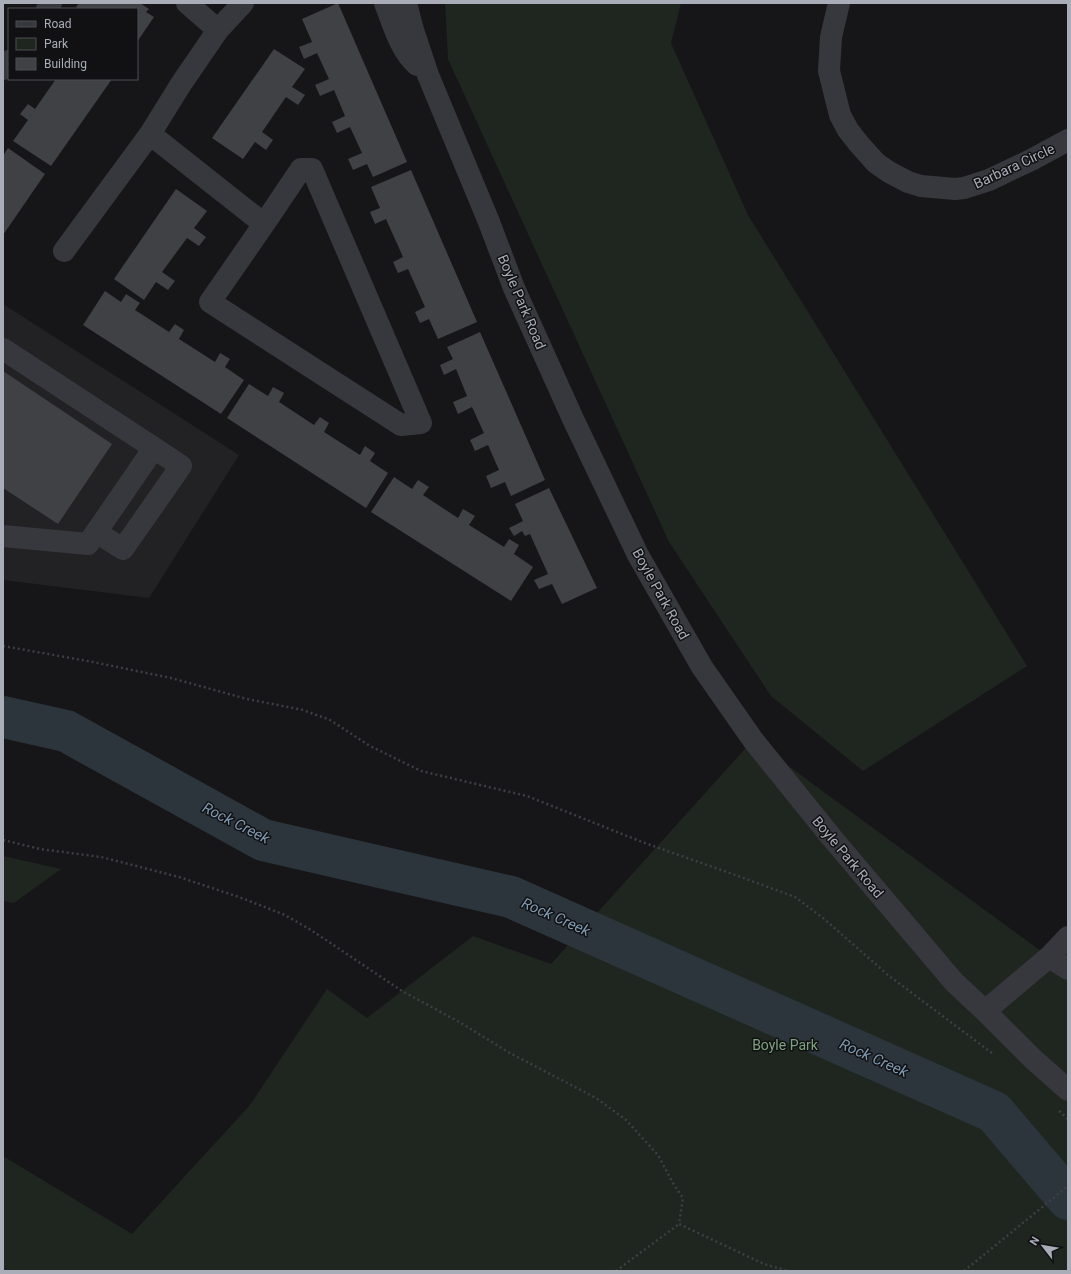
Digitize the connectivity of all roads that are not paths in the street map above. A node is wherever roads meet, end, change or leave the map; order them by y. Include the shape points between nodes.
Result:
1 (187, 3) edge
2 (243, 3) edge
3 (385, 3) edge
4 (406, 3) edge
5 (839, 3) edge
6 (218, 30) junction
7 (428, 75) junction
8 (150, 134) junction
9 (1068, 140) edge
10 (264, 224) junction
11 (64, 251) dead end
12 (3, 349) edge
13 (154, 448) junction
14 (96, 532) junction
15 (3, 536) edge
16 (1068, 937) edge
17 (1049, 957) junction
18 (1068, 969) edge
19 (985, 1010) junction
20 (1068, 1090) edge

1 - 6 street
2 - 6 street
3 - 7 street via 406,52
4 - 7 street, Boyle Park Road
5 - 9 street, Barbara Circle via 831,37 829,71 840,115 858,144 876,163 889,172 922,186 964,188 989,180
6 - 8 street
7 - 19 street, Boyle Park Road via 490,222 514,288 573,419 638,554 702,667 753,740 832,838 954,982
8 - 10 street
8 - 11 street
10 - 10 street via 301,170 312,169 421,423 401,425 210,302
12 - 13 street
13 - 14 street
13 - 14 street via 181,466 123,548
14 - 15 street via 88,544
16 - 17 street
17 - 18 street
17 - 19 street
19 - 20 street, Boyle Park Road

